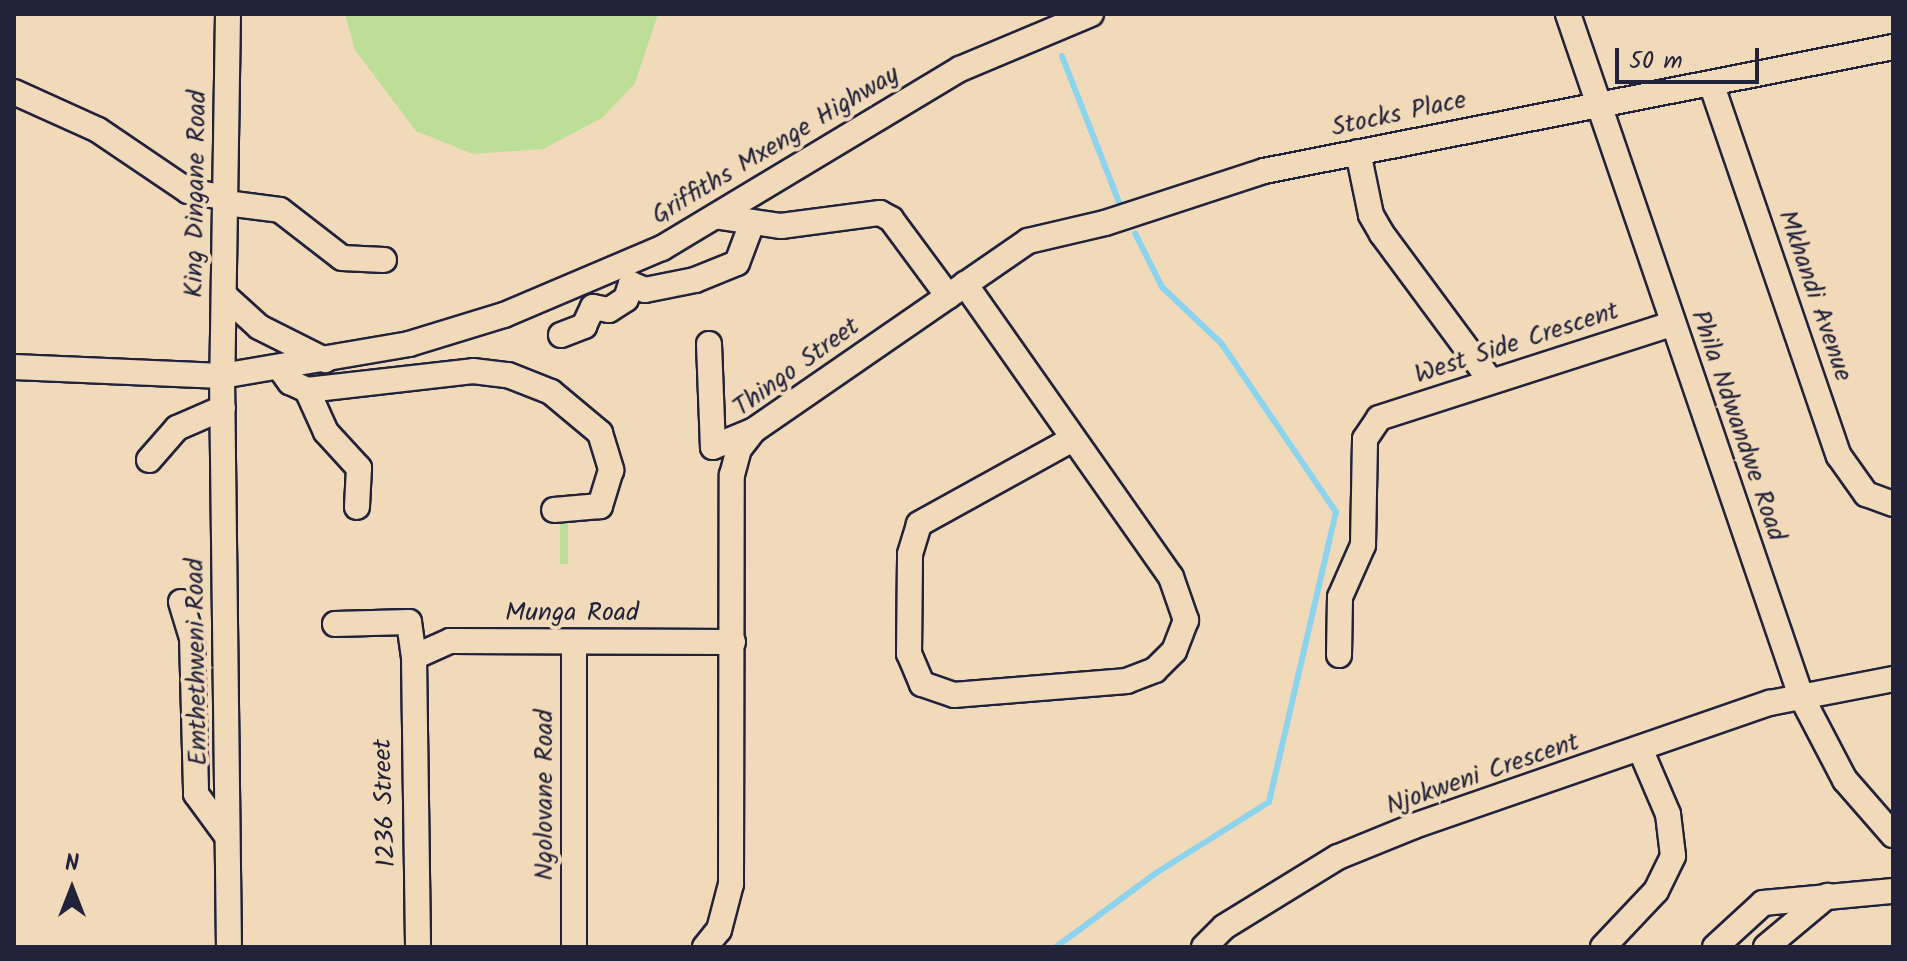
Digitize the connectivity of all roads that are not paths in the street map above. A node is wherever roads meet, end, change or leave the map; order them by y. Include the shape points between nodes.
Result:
1 (228, 14) edge
2 (1091, 14) edge
3 (1568, 14) edge
4 (1891, 55) edge
5 (1711, 83) junction
6 (14, 92) edge
7 (1595, 103) junction
8 (1358, 152) junction
9 (1215, 187) joint
10 (226, 200) junction
11 (720, 217) junction
12 (752, 223) junction
13 (384, 260) dead end
14 (957, 290) junction
15 (224, 295) junction
16 (1672, 324) junction
17 (561, 335) dead end
18 (709, 344) dead end
19 (326, 360) junction
20 (14, 367) edge
21 (279, 367) junction
22 (222, 376) junction
23 (1490, 380) junction
24 (307, 390) junction
25 (223, 408) junction
26 (754, 430) junction
27 (1071, 440) junction
28 (149, 460) dead end
29 (1893, 504) edge
30 (357, 507) dead end
31 (554, 510) dead end
32 (181, 602) dead end
33 (335, 624) dead end
34 (574, 642) junction
35 (733, 642) junction
36 (1339, 655) dead end
37 (414, 657) junction
38 (1893, 679) edge
39 (1801, 696) junction
40 (1641, 751) junction
41 (1893, 835) edge
42 (227, 836) junction
43 (1893, 891) edge
44 (1827, 896) junction
45 (229, 947) edge
46 (418, 947) edge
47 (574, 947) edge
48 (705, 947) edge
49 (1204, 947) edge
50 (1603, 947) edge
51 (1715, 947) edge
52 (1766, 947) edge

1 - 10 street, King Dingane Road
2 - 11 street, Griffiths Mxenge Highway via 948,75
3 - 7 street, Phila Ndwandwe Road
4 - 5 street, Stocks Place
5 - 7 street, Stocks Place
5 - 29 street, Mkhandi Avenue via 1839,456 1866,494
6 - 10 street via 98,130 188,191
7 - 8 street, Stocks Place
7 - 16 street, Phila Ndwandwe Road
8 - 9 street, Stocks Place
8 - 23 street via 1371,215
9 - 14 street, Thingo Street via 1105,223 1028,241
10 - 13 street via 280,210 326,251 342,258
10 - 15 street, King Dingane Road
11 - 12 street
11 - 19 street, Griffiths Mxenge Highway via 582,286 504,315 409,344
12 - 14 street via 781,226 880,213
12 - 17 street via 737,263 695,280 645,290 631,284 626,299 609,310 593,307 584,326
14 - 26 street, Thingo Street
14 - 27 street
15 - 19 street via 259,327
15 - 22 street, King Dingane Road
16 - 23 street, West Side Crescent
16 - 39 street, Phila Ndwandwe Road
18 - 26 street via 713,447
19 - 21 street, Griffiths Mxenge Highway
20 - 22 street, Griffiths Mxenge Highway
21 - 22 street, Griffiths Mxenge Highway
21 - 24 street via 290,382
22 - 25 street, Emthethweni Road
23 - 36 street, West Side Crescent via 1379,418 1365,439 1363,545 1340,597
24 - 30 street via 326,432 359,468
24 - 31 street via 473,371 508,375 551,392 600,433 611,470 600,506
25 - 28 street via 177,428
25 - 42 street, Emthethweni Road
26 - 35 street, Thingo Street via 739,449 732,475
27 - 27 street via 1180,593 1186,620 1174,651 1155,670 1127,681 954,695 922,684 909,654 910,554 919,524
32 - 42 street via 192,637 196,794
33 - 37 street, 1236 Street via 404,619 409,622
34 - 35 street, Munga Road
34 - 37 street, Munga Road via 450,641
34 - 47 street, Ngolovane Road
35 - 48 street, Thingo Street via 731,884 719,930
37 - 46 street, 1236 Street
38 - 39 street, Njokweni Crescent
39 - 40 street, Njokweni Crescent
39 - 41 street, Phila Ndwandwe Road via 1845,780
40 - 49 street, Njokweni Crescent via 1414,826 1338,857 1224,927
40 - 50 street via 1668,814 1673,856 1656,891
42 - 45 street, Emthethweni Road
43 - 44 street
44 - 51 street via 1763,903
44 - 52 street

